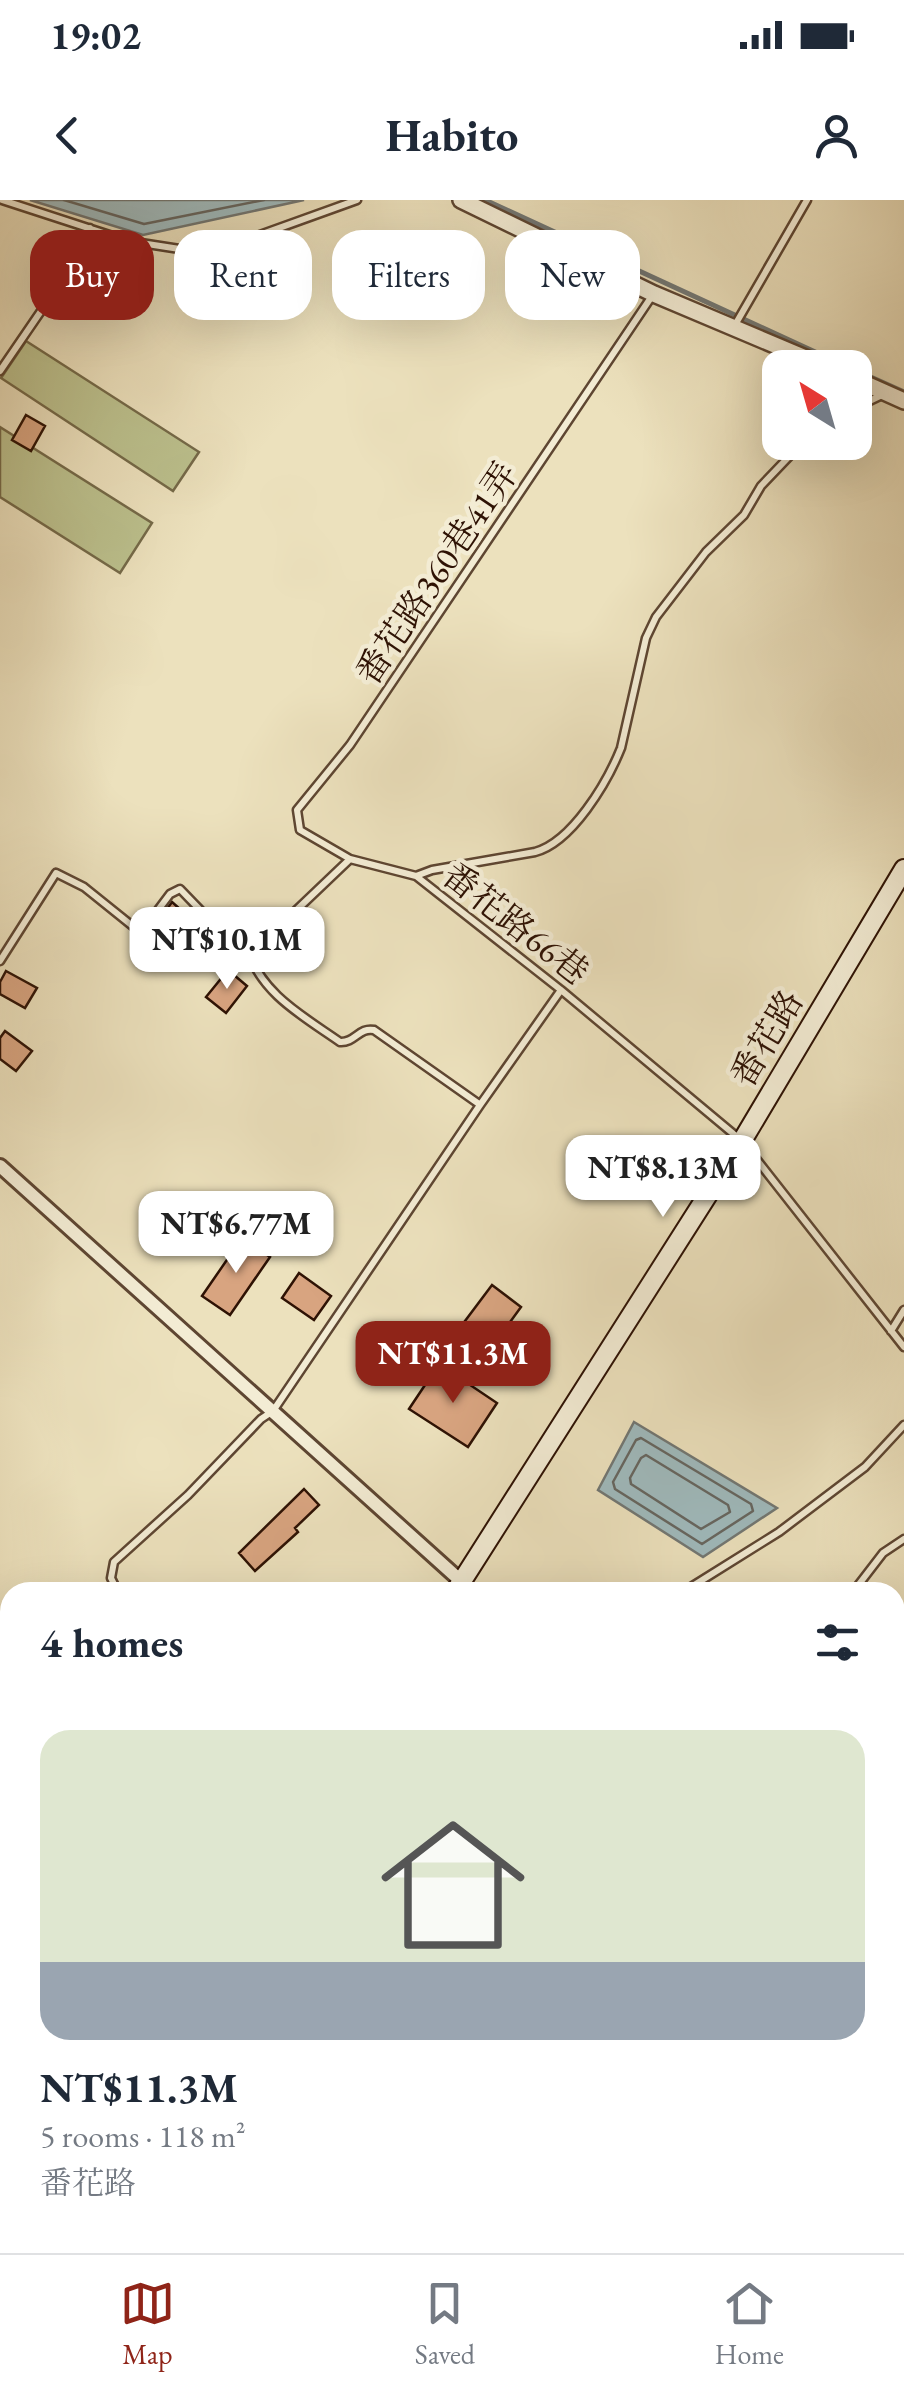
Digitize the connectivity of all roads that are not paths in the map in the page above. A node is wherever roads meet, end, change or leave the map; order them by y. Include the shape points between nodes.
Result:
1 (2, 200) edge
2 (357, 200) edge
3 (461, 200) edge
4 (807, 200) edge
5 (90, 228) junction
6 (654, 294) junction
7 (735, 325) junction
8 (790, 350) edge
9 (0, 371) edge
10 (872, 387) edge
11 (886, 393) junction
12 (872, 400) edge
13 (904, 402) edge
14 (786, 460) edge
15 (350, 859) junction
16 (904, 869) edge
17 (416, 876) junction
18 (247, 948) junction
19 (0, 961) edge
20 (561, 990) junction
21 (480, 1104) junction
22 (742, 1141) junction
23 (0, 1166) edge
24 (904, 1310) edge
25 (890, 1331) junction
26 (904, 1347) edge
27 (273, 1411) junction
28 (904, 1425) edge
29 (904, 1538) edge
30 (114, 1582) edge
31 (452, 1582) edge
32 (462, 1582) edge
33 (699, 1582) edge
34 (861, 1582) edge

1 - 5 lane
2 - 5 lane via 204,249 148,246
3 - 6 street
4 - 7 lane
5 - 9 lane via 78,258
6 - 7 street
6 - 15 lane, 番花路360巷41弄 via 350,746 297,810 300,830
7 - 8 street
10 - 11 street
11 - 12 lane
11 - 13 street
14 - 17 lane via 656,617 615,764 566,836 535,852
15 - 17 lane, 番花路66巷
15 - 18 lane via 264,941
16 - 22 main road, 番花路
17 - 20 lane, 番花路66巷
18 - 19 lane via 234,945 180,889 146,926 135,928 56,873
18 - 21 lane via 272,993 340,1042 374,1030
20 - 21 lane
20 - 22 lane, 番花路66巷
21 - 27 lane
22 - 25 lane, 番花路66巷
22 - 32 main road, 番花路
23 - 27 street
24 - 25 lane
25 - 26 lane, 番花路66巷
27 - 30 lane via 118,1557
27 - 31 street
28 - 33 lane via 865,1467
29 - 34 lane

